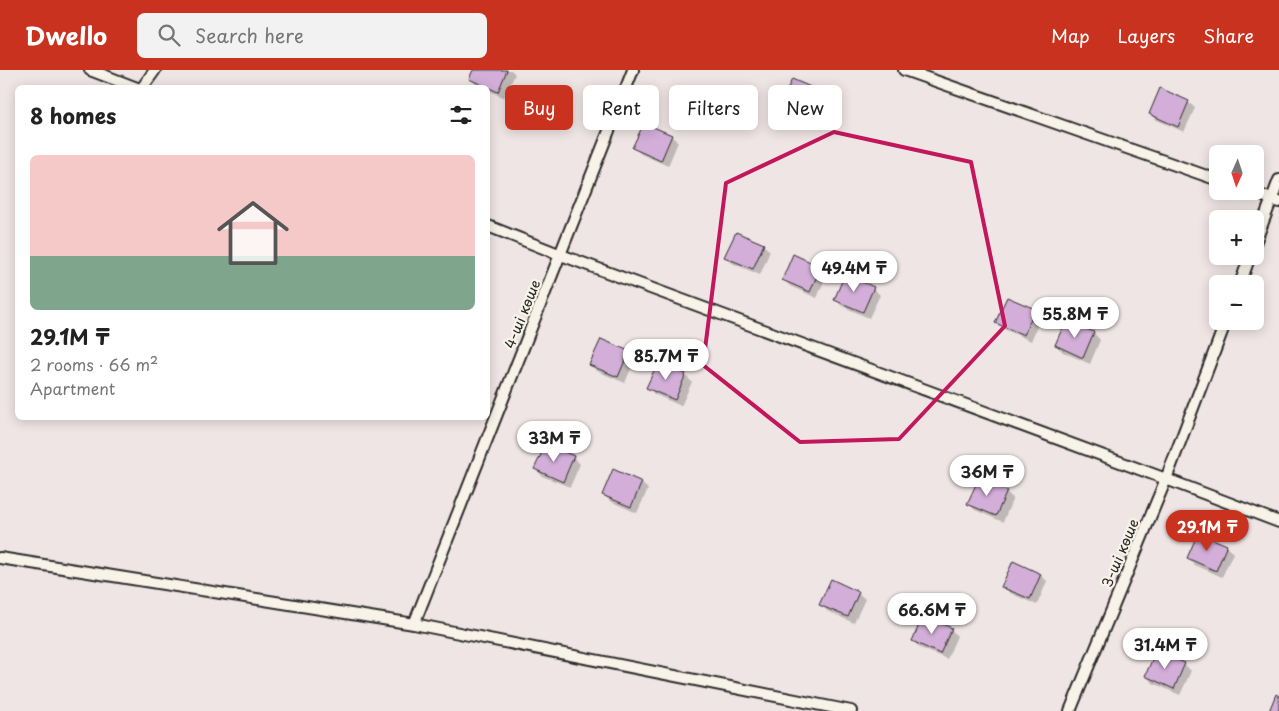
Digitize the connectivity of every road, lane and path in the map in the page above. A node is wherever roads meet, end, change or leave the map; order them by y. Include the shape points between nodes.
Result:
1 (90, 70) edge
2 (148, 70) edge
3 (155, 70) edge
4 (632, 70) edge
5 (904, 70) edge
6 (128, 85) edge
7 (143, 85) edge
8 (144, 85) edge
9 (1209, 177) edge
10 (1279, 180) edge
11 (1275, 200) edge
12 (1264, 224) edge
13 (490, 227) edge
14 (561, 255) junction
15 (1223, 330) edge
16 (1166, 479) junction
17 (1279, 522) edge
18 (0, 558) edge
19 (414, 624) junction
20 (851, 711) edge
21 (1070, 711) edge

1 - 6 lane
2 - 7 lane
3 - 8 lane
4 - 14 lane, 4-ші көше
5 - 9 lane
10 - 11 lane
11 - 12 lane
13 - 14 lane
14 - 16 lane
14 - 19 lane, 4-ші көше
15 - 16 lane, 3-ші көше
16 - 17 lane
16 - 21 lane, 3-ші көше
18 - 19 lane
19 - 20 lane

